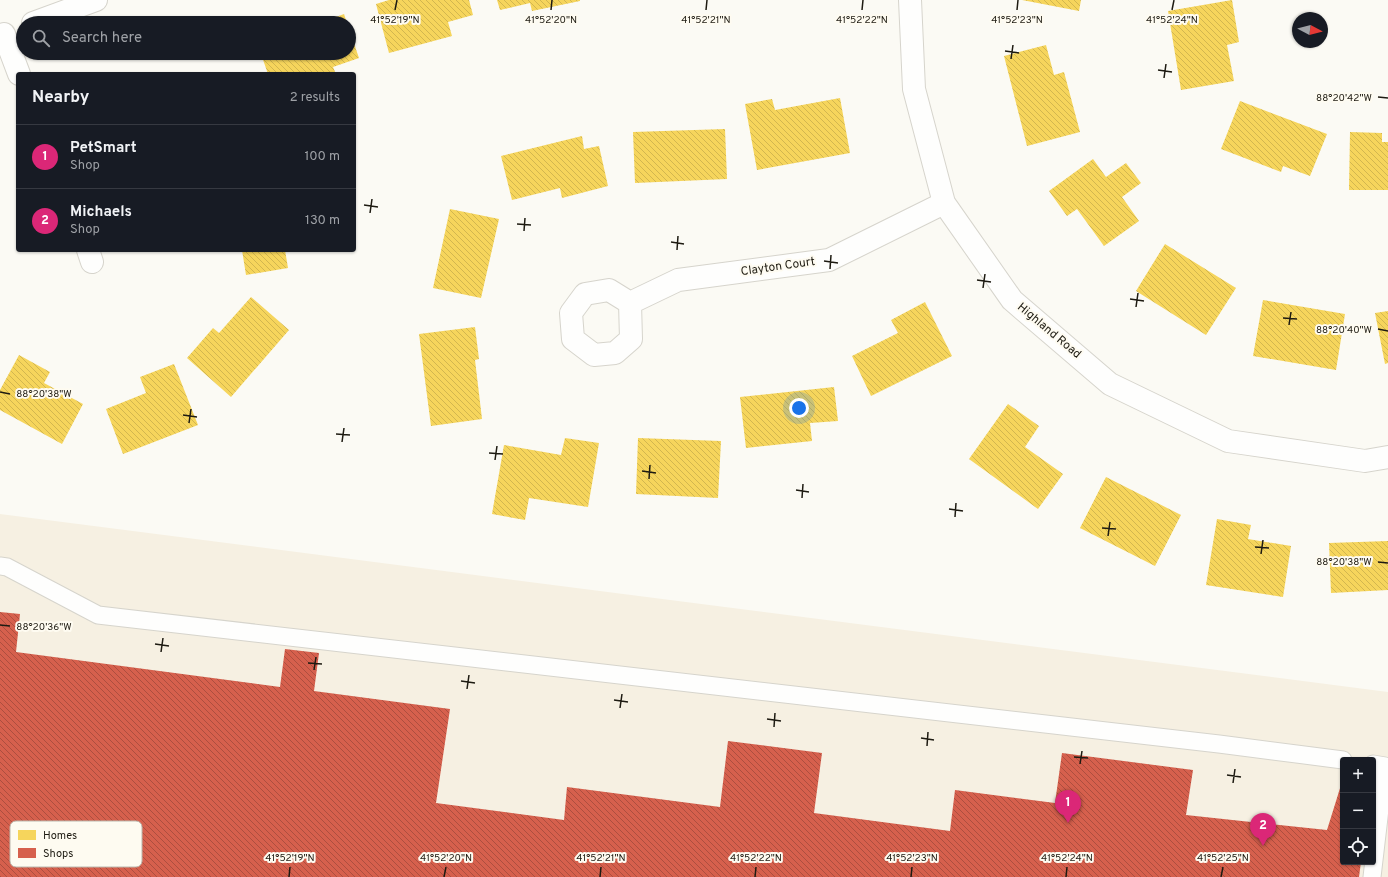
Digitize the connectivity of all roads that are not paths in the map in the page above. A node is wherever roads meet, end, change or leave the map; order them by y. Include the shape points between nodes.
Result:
1 (96, 0) edge
2 (910, 0) edge
3 (52, 16) edge
4 (9, 32) edge
5 (16, 59) edge
6 (16, 60) edge
7 (19, 72) edge
8 (944, 204) junction
9 (630, 303) dead end
10 (1388, 456) edge
11 (0, 566) edge
12 (1340, 760) edge
13 (1376, 764) edge
14 (1372, 877) edge

1 - 3 street
2 - 8 street, Highland Road via 914,89
4 - 5 street
6 - 7 street
8 - 9 street, Clayton Court via 829,260 678,280
8 - 10 street, Highland Road via 1012,300 1110,384 1228,441 1365,461
11 - 12 lane via 7,567 98,615
13 - 14 lane via 1385,766

